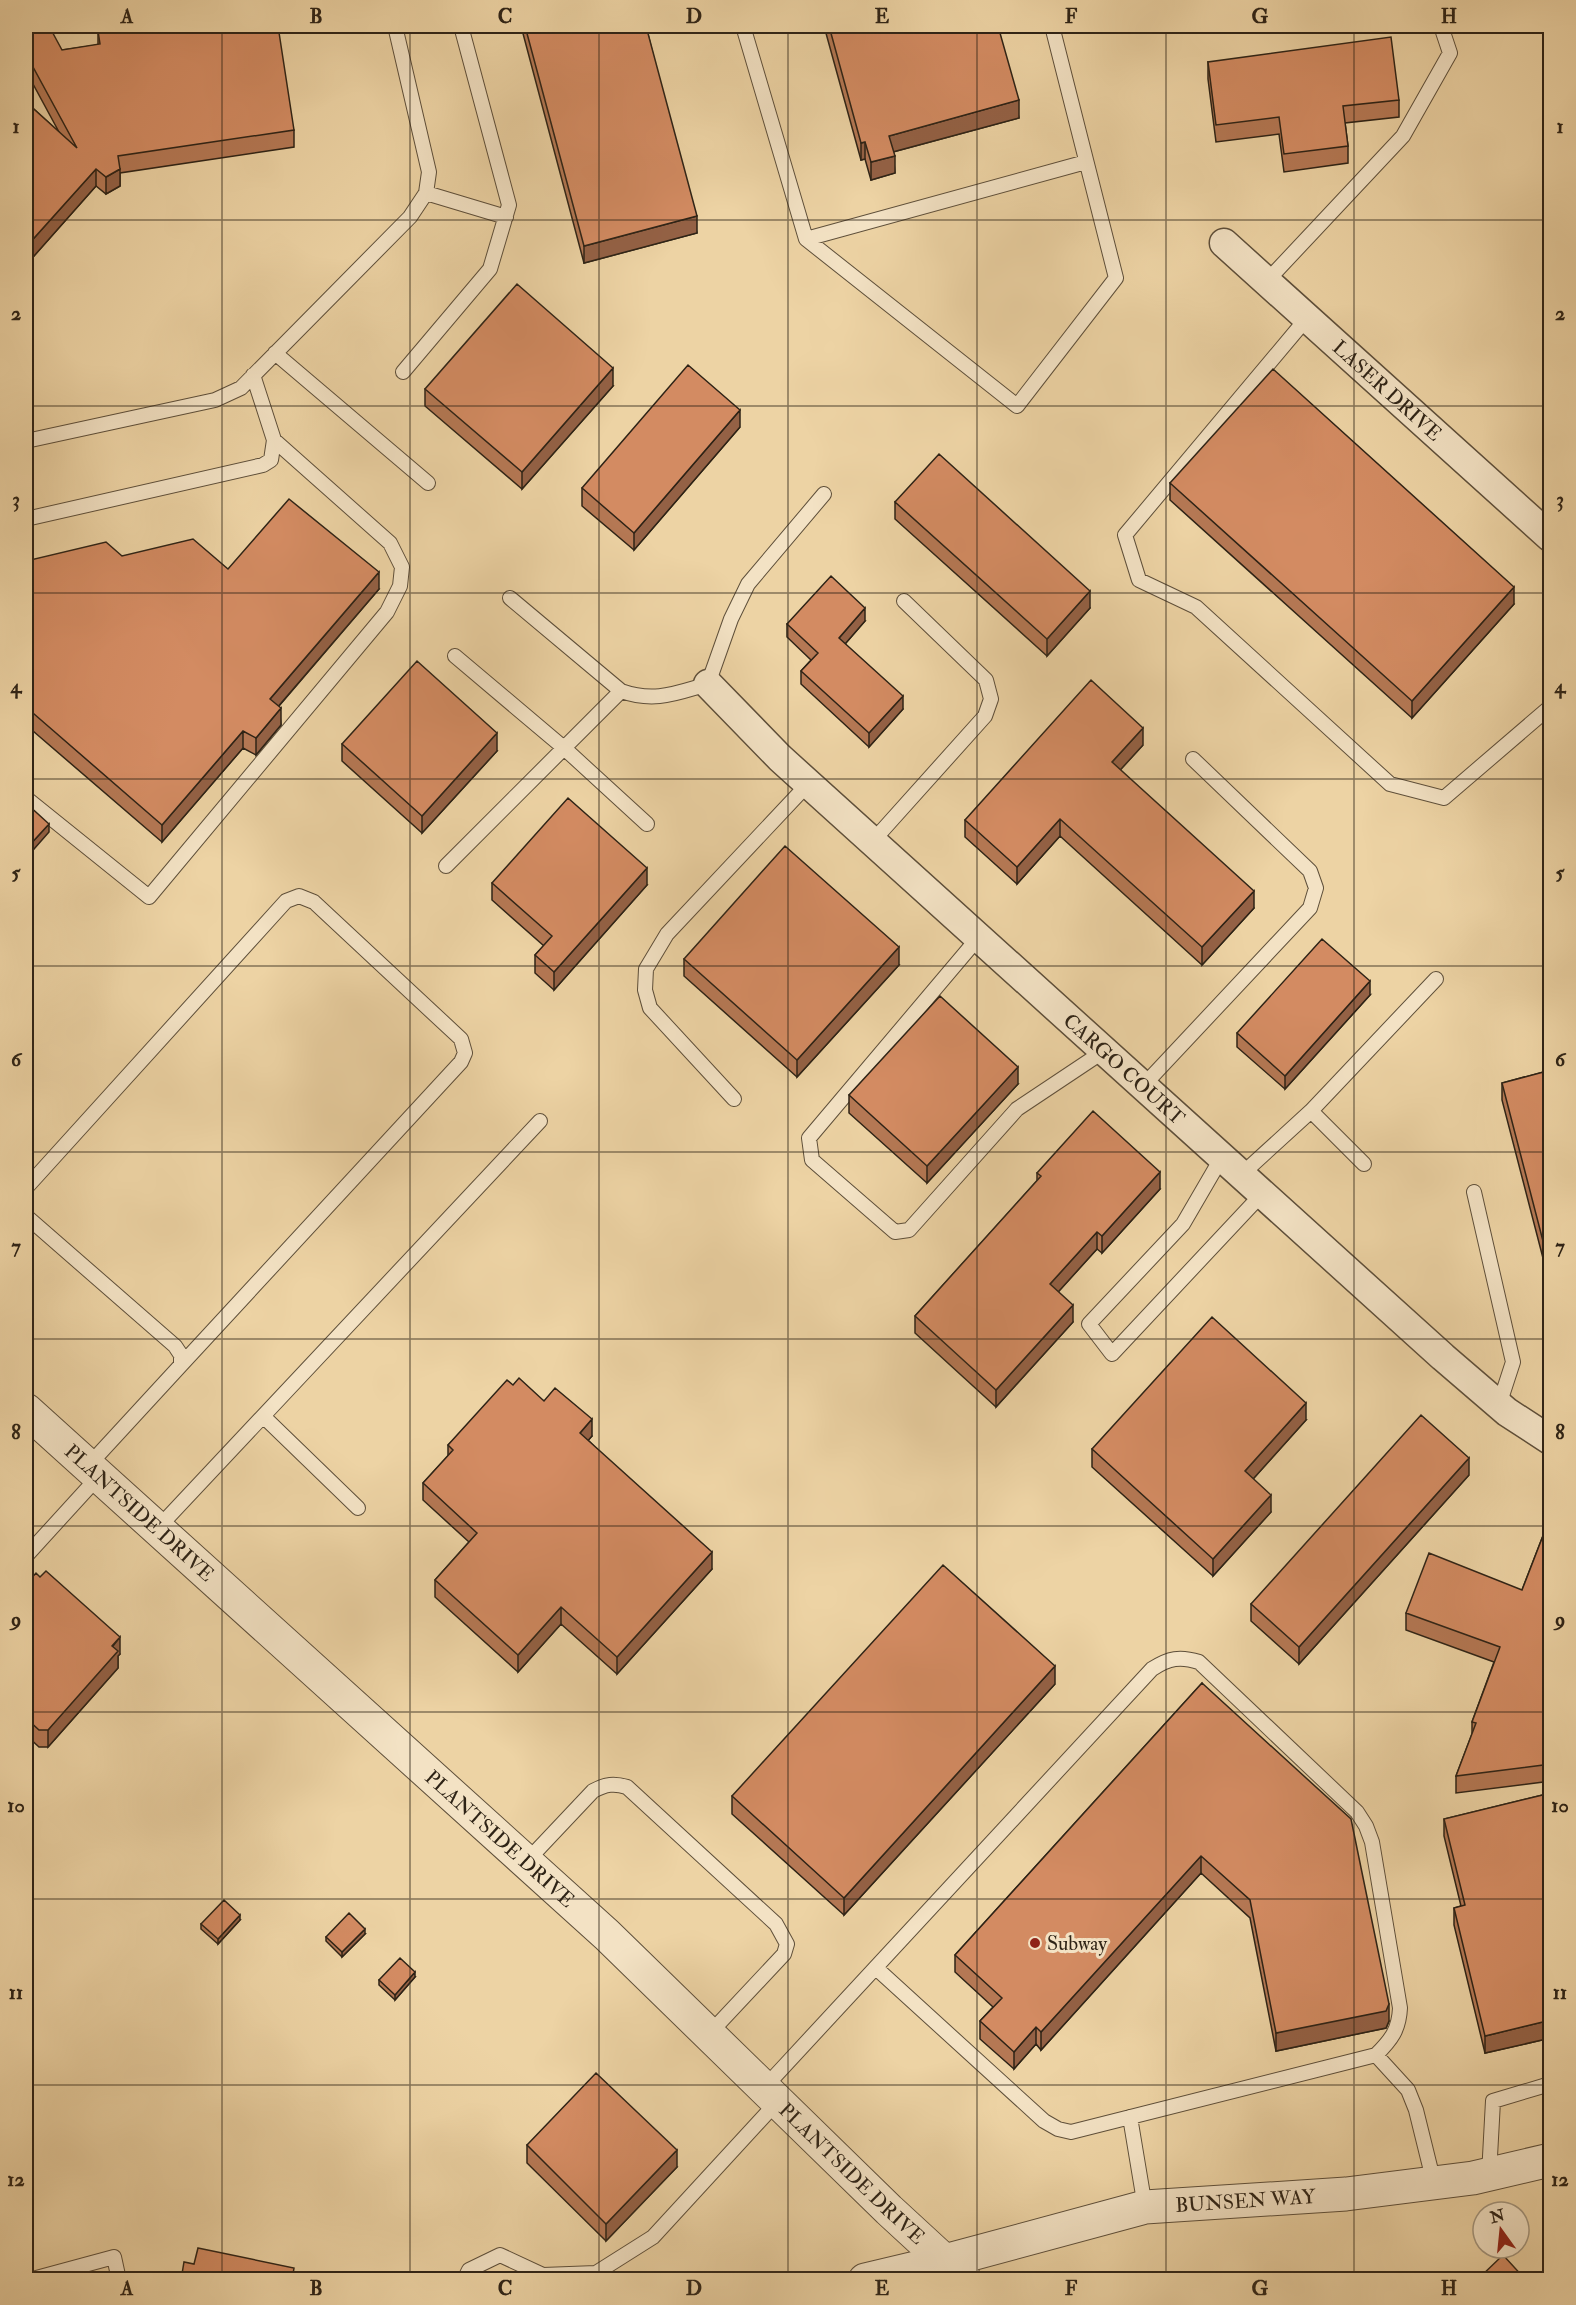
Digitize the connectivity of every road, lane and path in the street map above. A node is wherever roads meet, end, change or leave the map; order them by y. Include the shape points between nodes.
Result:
1 (395, 26) edge
2 (461, 26) edge
3 (742, 26) edge
4 (1052, 26) edge
5 (1442, 26) edge
6 (1086, 162) junction
7 (426, 193) junction
8 (506, 217) junction
9 (806, 239) junction
10 (1224, 243) dead end
11 (1266, 282) junction
12 (1307, 318) junction
13 (276, 353) junction
14 (403, 372) dead end
15 (253, 375) junction
16 (274, 440) junction
17 (26, 441) edge
18 (428, 483) dead end
19 (824, 494) dead end
20 (26, 519) edge
21 (1551, 537) edge
22 (510, 598) dead end
23 (904, 601) dead end
24 (455, 656) dead end
25 (708, 684) junction
26 (621, 692) junction
27 (1551, 707) edge
28 (564, 748) junction
29 (1193, 759) dead end
30 (808, 784) junction
31 (26, 798) edge
32 (647, 824) dead end
33 (872, 842) junction
34 (446, 866) dead end
35 (978, 938) junction
36 (1436, 979) dead end
37 (1104, 1052) junction
38 (1143, 1086) junction
39 (734, 1099) dead end
40 (1311, 1111) junction
41 (540, 1122) dead end
42 (1364, 1164) dead end
43 (1231, 1166) junction
44 (26, 1188) edge
45 (1474, 1192) dead end
46 (1262, 1194) junction
47 (26, 1216) edge
48 (181, 1365) junction
49 (1499, 1405) junction
50 (28, 1416) edge
51 (263, 1416) junction
52 (1551, 1440) edge
53 (93, 1471) junction
54 (358, 1508) dead end
55 (157, 1528) junction
56 (26, 1556) edge
57 (526, 1862) junction
58 (876, 1968) junction
59 (709, 2034) junction
60 (1376, 2055) junction
61 (1551, 2084) edge
62 (771, 2094) junction
63 (1130, 2117) junction
64 (1551, 2160) edge
65 (1489, 2175) junction
66 (1434, 2183) junction
67 (1145, 2207) junction
68 (955, 2270) edge
69 (29, 2280) edge
70 (119, 2280) edge
71 (464, 2280) edge
72 (865, 2280) edge

1 - 7 lane via 429,172
2 - 8 lane via 509,205
3 - 9 lane
4 - 6 lane
5 - 11 lane via 1450,53 1403,136
6 - 9 lane
6 - 9 lane via 1116,278 1017,406
7 - 8 lane
7 - 13 lane via 410,217
8 - 14 lane via 490,269
10 - 11 street, LASER DRIVE
11 - 12 street, LASER DRIVE
12 - 21 street, LASER DRIVE
12 - 27 lane via 1125,535 1139,580 1196,607 1390,784 1444,798
13 - 15 lane
13 - 18 lane
15 - 16 lane
15 - 17 lane via 241,388 215,400
16 - 20 lane via 271,460 263,465
16 - 31 lane via 390,543 402,567 400,586 387,612 149,897
19 - 25 lane via 748,584
22 - 26 lane
23 - 33 lane via 986,680 991,699 985,716
24 - 28 lane
25 - 26 lane via 656,698
25 - 30 street, CARGO COURT
26 - 28 lane
28 - 32 lane
28 - 34 lane
29 - 38 lane via 1310,871 1316,888 1310,908
30 - 33 street, CARGO COURT
30 - 39 lane via 667,934 646,969 645,990 650,1008
33 - 35 street, CARGO COURT
35 - 37 street, CARGO COURT
35 - 37 lane via 809,1138 812,1160 896,1232 909,1230 1017,1109
36 - 40 lane
37 - 38 street, CARGO COURT
38 - 43 street, CARGO COURT
40 - 42 lane
40 - 43 lane
41 - 51 lane
43 - 46 street, CARGO COURT
43 - 46 lane via 1183,1224 1089,1324 1112,1354
44 - 48 lane via 286,901 300,896 314,902 461,1039 465,1053 461,1062
45 - 49 lane via 1513,1362
46 - 49 street, CARGO COURT
47 - 48 lane via 176,1346
48 - 53 lane
49 - 52 street, CARGO COURT
50 - 53 street, PLANTSIDE DRIVE
51 - 54 lane
51 - 55 lane
53 - 55 street, PLANTSIDE DRIVE
53 - 56 lane
55 - 57 street, PLANTSIDE DRIVE
57 - 59 street, PLANTSIDE DRIVE
57 - 59 lane via 593,1791 616,1784 627,1787 776,1924 787,1944 784,1954
58 - 60 lane via 1152,1669 1166,1660 1182,1657 1199,1662 1357,1812 1366,1826 1400,2008 1400,2023 1389,2043
58 - 62 lane
58 - 63 lane via 1044,2121 1071,2132
59 - 62 street, PLANTSIDE DRIVE
60 - 63 lane
60 - 66 lane via 1408,2090
61 - 65 lane via 1492,2101
62 - 68 street, PLANTSIDE DRIVE
62 - 71 lane via 654,2237 596,2273 543,2275 500,2255 469,2270
63 - 67 lane
64 - 65 street, BUNSEN WAY
65 - 66 street, BUNSEN WAY
66 - 67 street, BUNSEN WAY via 1346,2194
67 - 68 street, BUNSEN WAY
68 - 72 street, BUNSEN WAY
69 - 70 lane via 114,2257

